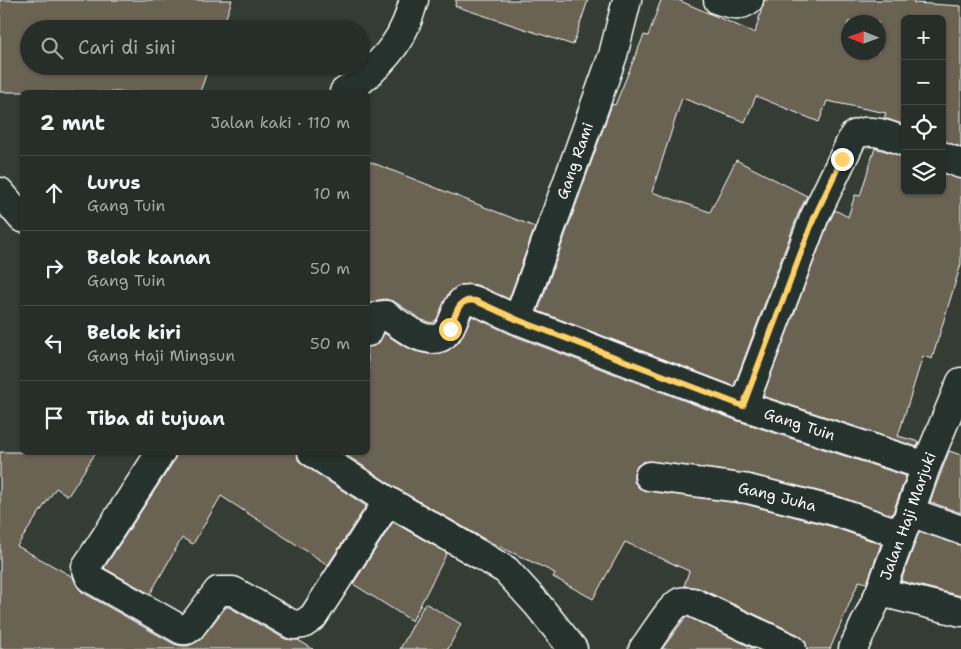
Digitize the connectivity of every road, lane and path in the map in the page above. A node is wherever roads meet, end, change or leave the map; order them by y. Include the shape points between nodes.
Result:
1 (414, 0) edge
2 (627, 0) edge
3 (718, 0) edge
4 (750, 0) edge
5 (370, 72) edge
6 (366, 75) edge
7 (347, 90) edge
8 (901, 141) edge
9 (946, 158) edge
10 (961, 164) edge
11 (0, 192) edge
12 (20, 216) edge
13 (518, 320) junction
14 (370, 328) edge
15 (961, 382) edge
16 (743, 406) junction
17 (159, 455) edge
18 (317, 455) edge
19 (926, 466) junction
20 (649, 476) dead end
21 (388, 501) junction
22 (906, 523) junction
23 (961, 530) edge
24 (880, 592) junction
25 (961, 612) edge
26 (573, 649) edge
27 (643, 649) edge
28 (792, 649) edge
29 (853, 649) edge

1 - 5 street via 405,27 384,58
2 - 13 street, Gang Rami via 613,54
3 - 4 street via 736,5
6 - 7 street
8 - 16 street via 879,133 860,132 854,135 814,218
9 - 10 street
11 - 12 street
13 - 14 street, Gang Tuin via 468,299 460,304 450,329 439,337 418,336 380,315 375,317
13 - 16 street, Gang Tuin
15 - 19 street, Jalan Haji Marjuki
16 - 19 street, Gang Tuin
17 - 21 street via 86,567 86,572 90,578 182,630 191,627 218,591 232,591 293,625 303,624 313,617
18 - 21 street
19 - 22 street, Jalan Haji Marjuki
20 - 22 street, Gang Juha via 748,488 834,511
21 - 26 street via 506,570
22 - 23 street, Gang Juha
22 - 24 street, Jalan Haji Marjuki
24 - 25 street
24 - 29 street, Jalan Haji Marjuki
27 - 28 street via 670,612 685,601

